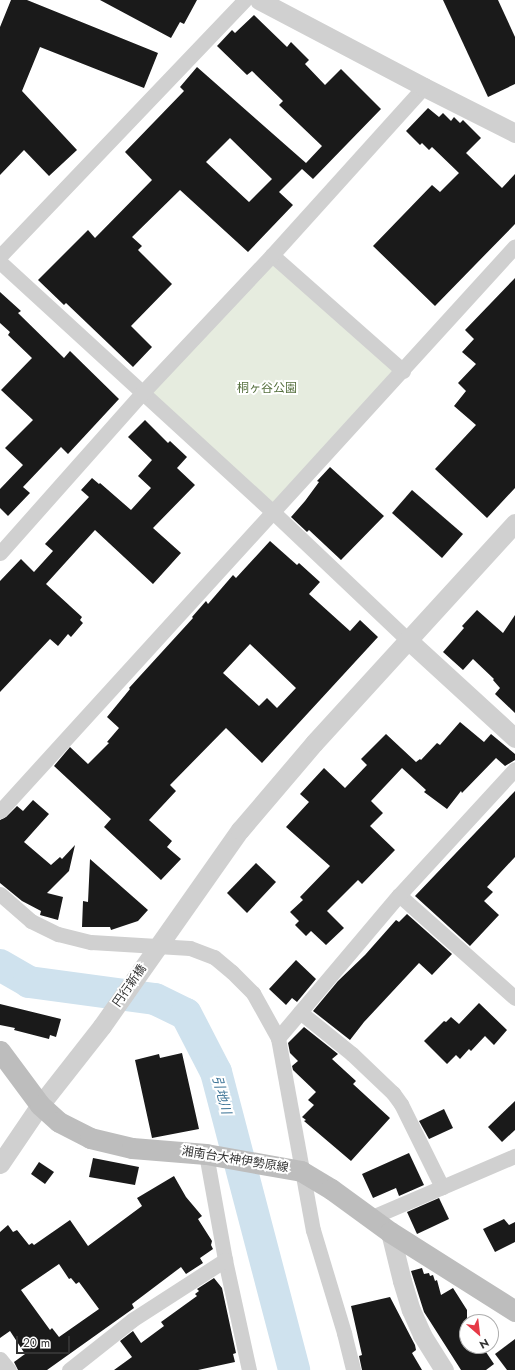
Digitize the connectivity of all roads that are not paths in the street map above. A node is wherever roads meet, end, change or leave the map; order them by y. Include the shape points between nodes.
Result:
1 (245, 0) edge
2 (259, 0) edge
3 (424, 87) junction
4 (515, 133) edge
5 (515, 246) edge
6 (272, 255) junction
7 (0, 256) edge
8 (0, 262) edge
9 (403, 371) junction
10 (142, 393) junction
11 (273, 512) junction
12 (515, 523) edge
13 (0, 553) edge
14 (408, 640) junction
15 (515, 738) edge
16 (515, 769) edge
17 (0, 811) edge
18 (0, 894) edge
19 (400, 895) junction
20 (158, 946) junction
21 (515, 998) edge
22 (300, 1012) junction
23 (278, 1038) junction
24 (0, 1051) edge
25 (40, 1105) junction
26 (209, 1154) junction
27 (515, 1156) edge
28 (0, 1164) edge
29 (294, 1169) junction
30 (442, 1188) junction
31 (370, 1218) junction
32 (390, 1232) junction
33 (225, 1260) junction
34 (515, 1311) edge
35 (0, 1359) edge
36 (9, 1370) edge
37 (69, 1370) edge
38 (249, 1370) edge
39 (353, 1370) edge
40 (444, 1370) edge

1 - 7 street
2 - 3 street
3 - 4 street
3 - 6 street
5 - 9 street
6 - 9 street
6 - 10 street
8 - 10 street
9 - 11 street
10 - 11 street
10 - 13 street
11 - 14 street
11 - 17 street
12 - 14 street, 円行新橋
14 - 15 street
14 - 20 street, 円行新橋 via 314,743 240,830
16 - 19 street
18 - 20 street via 31,921 58,934 91,942
19 - 21 street
19 - 22 street
20 - 23 street via 190,948 214,957 253,993
20 - 25 street, 円行新橋 via 102,1026
22 - 23 street
22 - 30 street via 352,1054 393,1093 401,1104
23 - 29 street
24 - 25 main road, 湘南台大神伊勢原線
25 - 26 main road, 湘南台大神伊勢原線 via 59,1122 90,1138 132,1148
25 - 28 street, 円行新橋
26 - 29 main road, 湘南台大神伊勢原線
26 - 33 street
27 - 30 street
29 - 31 main road, 湘南台大神伊勢原線
29 - 39 street
30 - 31 street
31 - 32 main road, 湘南台大神伊勢原線
32 - 34 main road, 湘南台大神伊勢原線
32 - 40 street via 411,1310 422,1335
33 - 37 street via 132,1320
33 - 38 street
35 - 36 street

